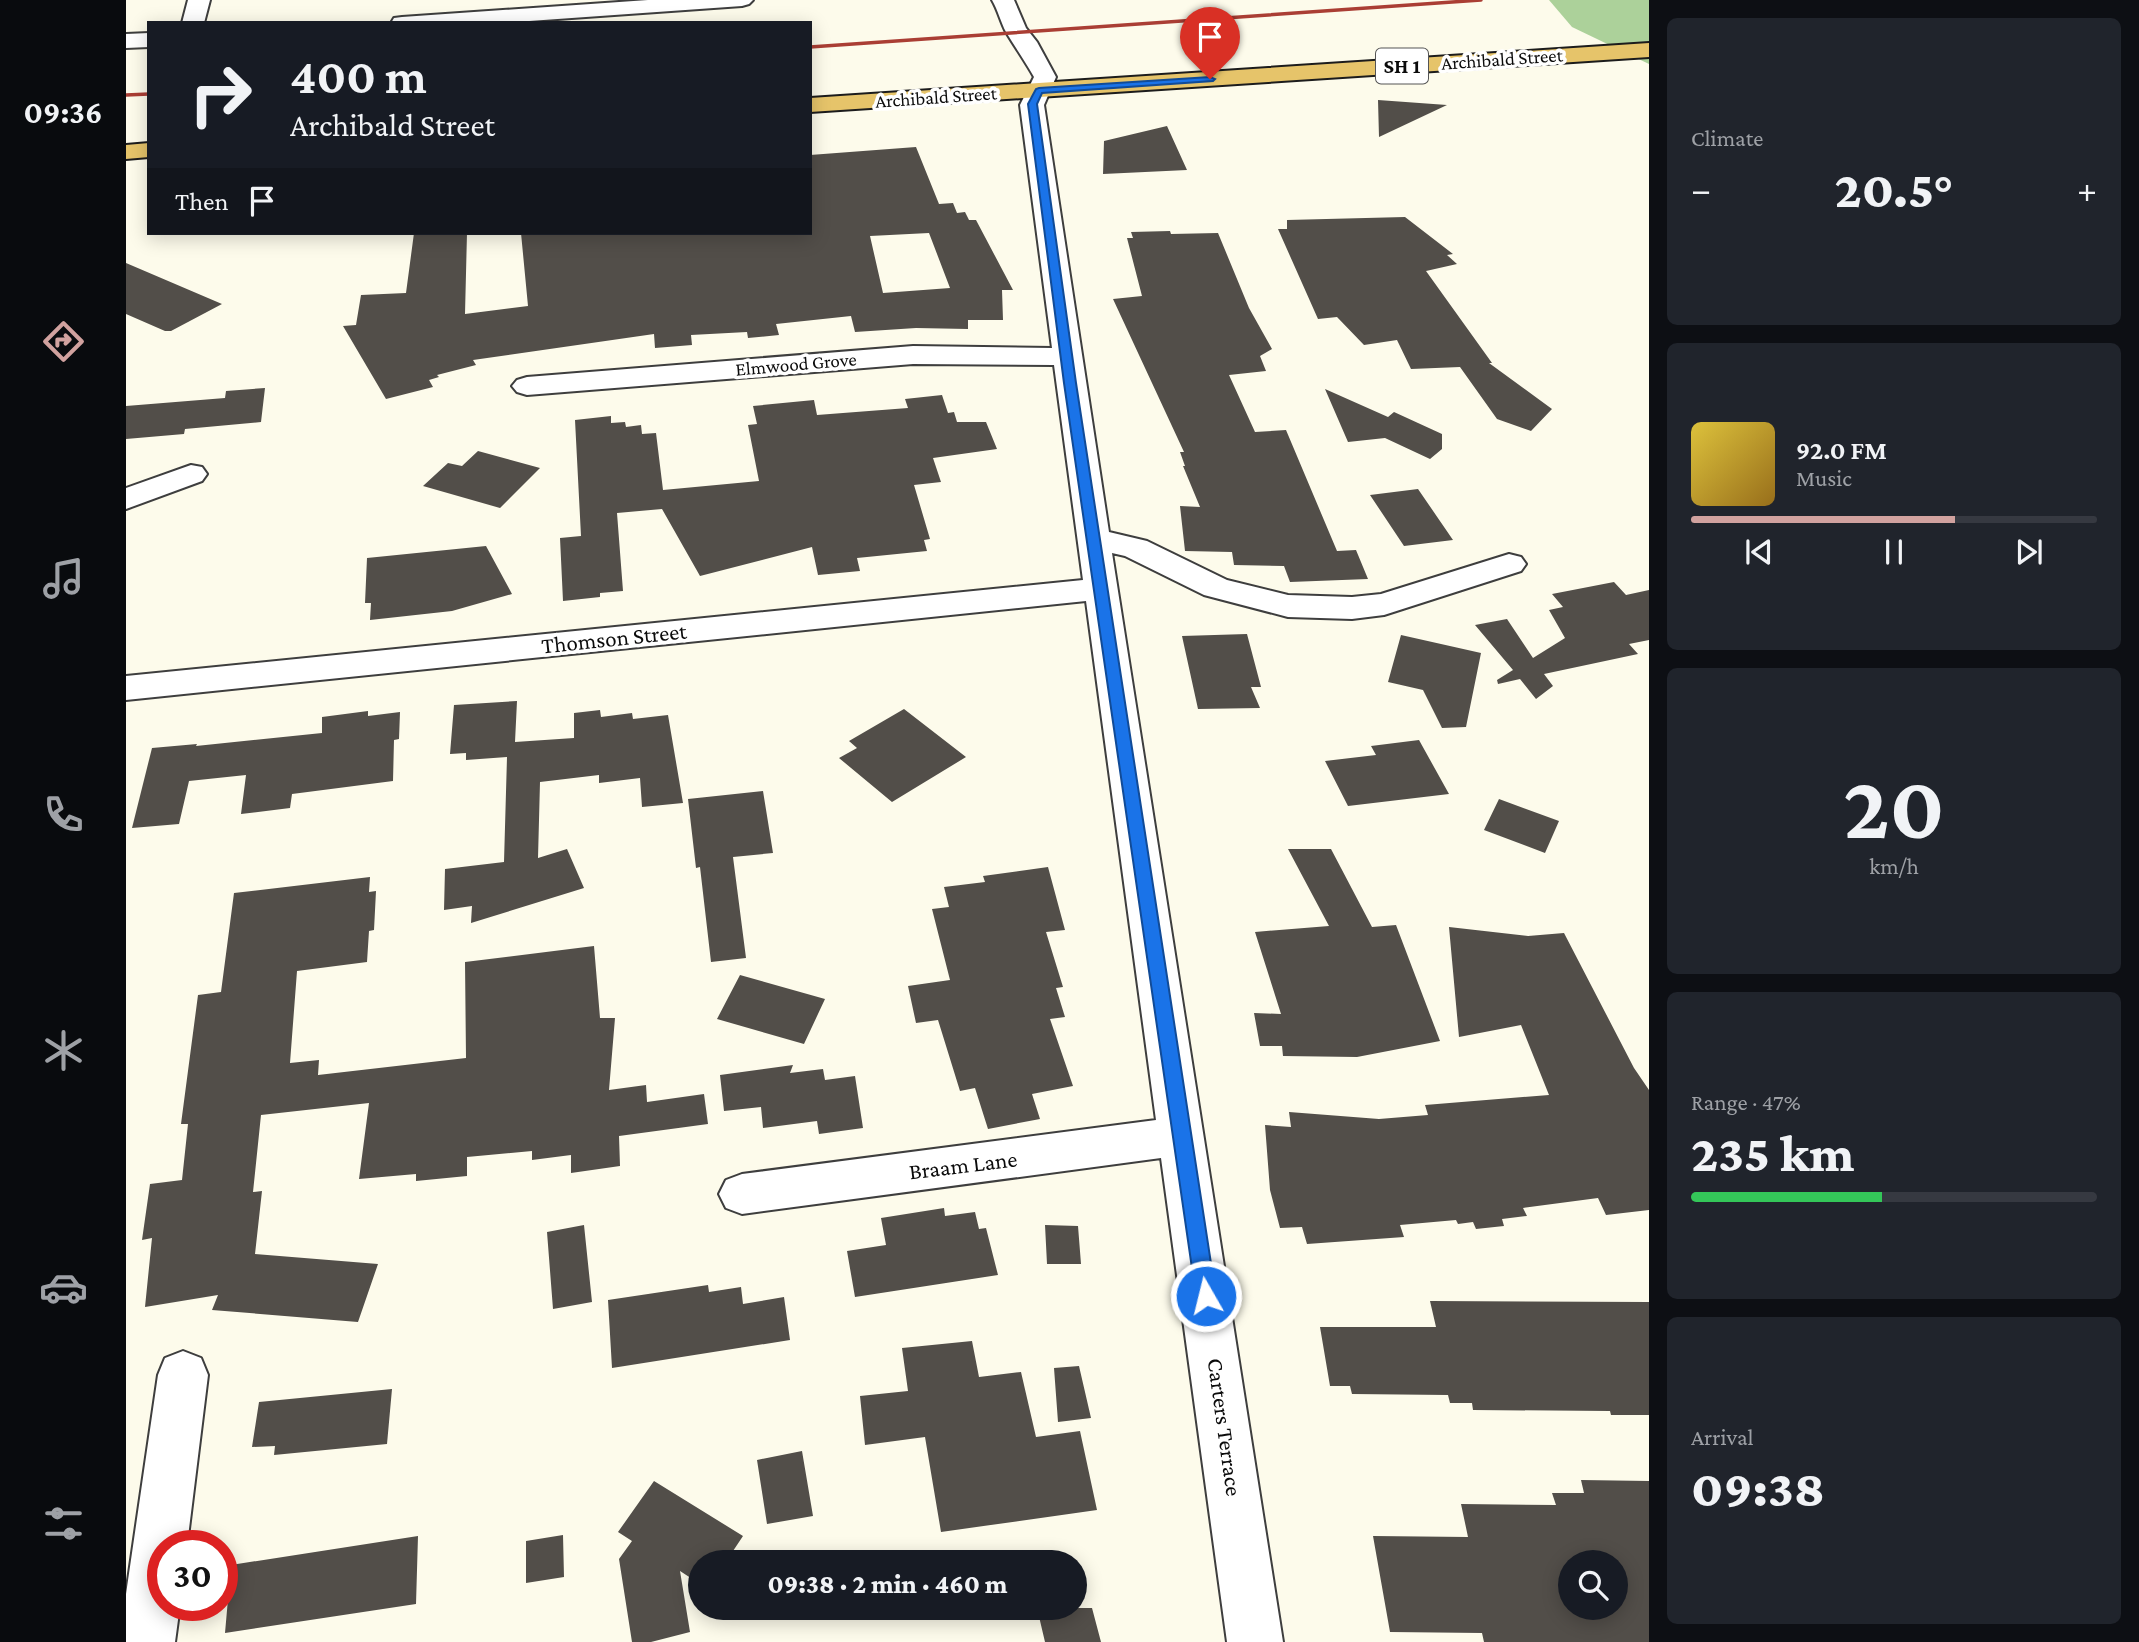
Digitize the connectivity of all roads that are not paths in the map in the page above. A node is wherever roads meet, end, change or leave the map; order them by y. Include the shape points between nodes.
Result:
1 (199, 0) edge
2 (742, 0) edge
3 (1003, 0) edge
4 (532, 7) edge
5 (194, 21) edge
6 (418, 21) edge
7 (147, 40) edge
8 (126, 41) edge
9 (1649, 50) edge
10 (1039, 91) junction
11 (812, 105) edge
12 (147, 150) edge
13 (126, 152) edge
14 (1067, 356) junction
15 (527, 386) dead end
16 (191, 474) dead end
17 (126, 499) edge
18 (1093, 539) junction
19 (1508, 564) dead end
20 (1101, 589) junction
21 (126, 688) edge
22 (1183, 1136) junction
23 (742, 1194) dead end
24 (183, 1374) dead end
25 (147, 1642) edge
26 (1255, 1642) edge

1 - 5 street
2 - 4 street
3 - 10 street, Carters Terrace via 1045,77
4 - 6 street
7 - 8 street
9 - 10 highway, Archibald Street / SH 1
10 - 11 highway, Archibald Street / SH 1
10 - 14 street, Carters Terrace via 1032,105
12 - 13 highway
14 - 15 street, Elmwood Grove via 913,355
14 - 18 street, Carters Terrace
16 - 17 street
18 - 19 street via 1143,551 1216,587 1289,606 1384,604
18 - 20 street, Carters Terrace
20 - 21 street, Thomson Street
20 - 22 street, Carters Terrace
22 - 23 street, Braam Lane
22 - 26 street, Carters Terrace
24 - 25 street

